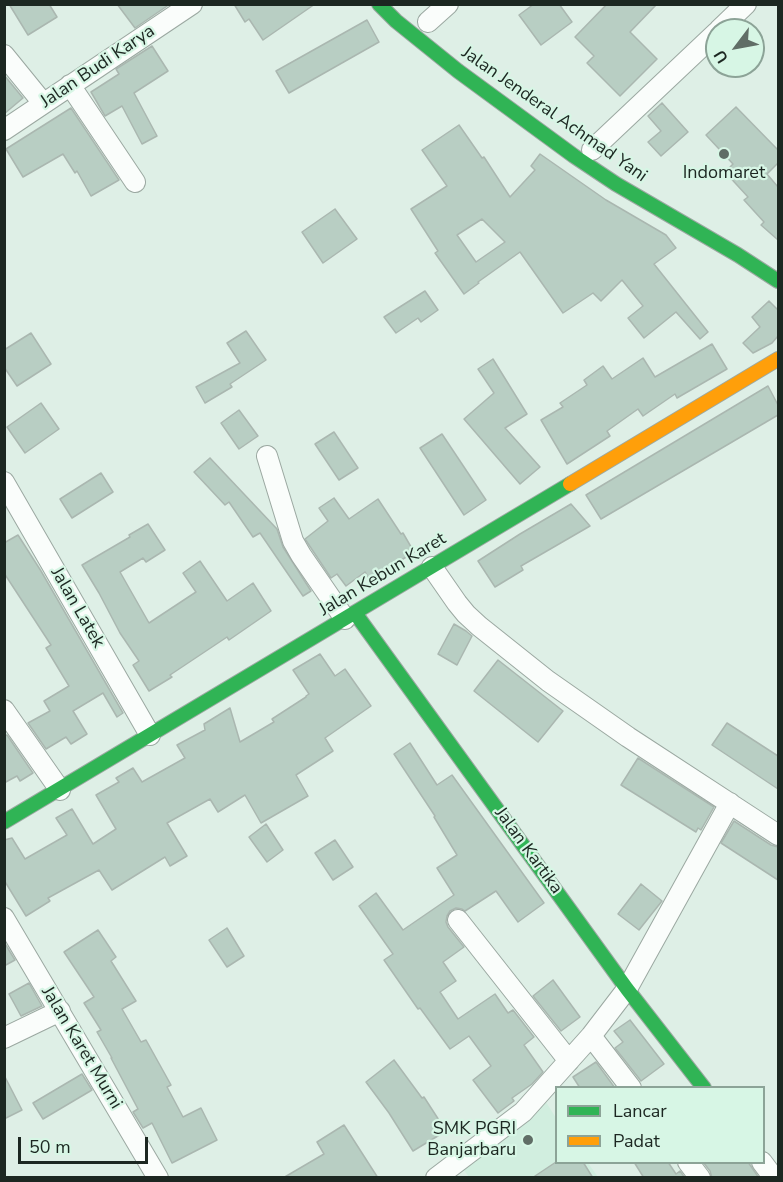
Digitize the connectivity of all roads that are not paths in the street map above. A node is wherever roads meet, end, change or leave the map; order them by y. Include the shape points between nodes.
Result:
1 (192, 4) edge
2 (379, 4) edge
3 (448, 4) edge
4 (746, 4) edge
5 (731, 18) edge
6 (427, 20) dead end
7 (705, 43) edge
8 (4, 55) edge
9 (70, 85) junction
10 (43, 103) junction
11 (4, 130) edge
12 (593, 150) dead end
13 (135, 182) dead end
14 (778, 281) edge
15 (778, 359) edge
16 (267, 456) dead end
17 (4, 482) edge
18 (432, 567) junction
19 (350, 616) junction
20 (4, 710) edge
21 (150, 735) junction
22 (60, 790) junction
23 (730, 803) junction
24 (4, 822) edge
25 (778, 835) edge
26 (4, 918) edge
27 (458, 920) dead end
28 (627, 989) junction
29 (60, 1011) junction
30 (591, 1036) junction
31 (4, 1038) edge
32 (568, 1061) junction
33 (629, 1086) edge
34 (702, 1086) edge
35 (690, 1164) edge
36 (764, 1164) edge
37 (158, 1178) edge
38 (436, 1178) edge
39 (700, 1178) edge
40 (774, 1178) edge

1 - 9 street, Jalan Budi Karya
2 - 14 main road, Jalan Jenderal Achmad Yani via 458,71 558,145
3 - 6 street
4 - 5 street
7 - 12 street
8 - 10 street
9 - 10 street, Jalan Budi Karya
9 - 13 street
10 - 11 street, Jalan Budi Karya
15 - 18 main road, Jalan Kebun Karet
16 - 19 street via 300,555
17 - 21 street, Jalan Latek
18 - 19 main road, Jalan Kebun Karet
18 - 23 street via 466,614 539,674
19 - 21 main road, Jalan Kebun Karet
19 - 28 main road, Jalan Kartika
20 - 22 street
21 - 22 main road, Jalan Kebun Karet
22 - 24 main road, Jalan Kebun Karet
23 - 25 street
23 - 28 street
26 - 29 street, Jalan Karet Murni
27 - 32 street
28 - 30 street
28 - 34 main road, Jalan Kartika
29 - 31 street
29 - 37 street, Jalan Karet Murni
30 - 32 street
30 - 33 street
32 - 38 street via 523,1112
35 - 39 street
36 - 40 street

